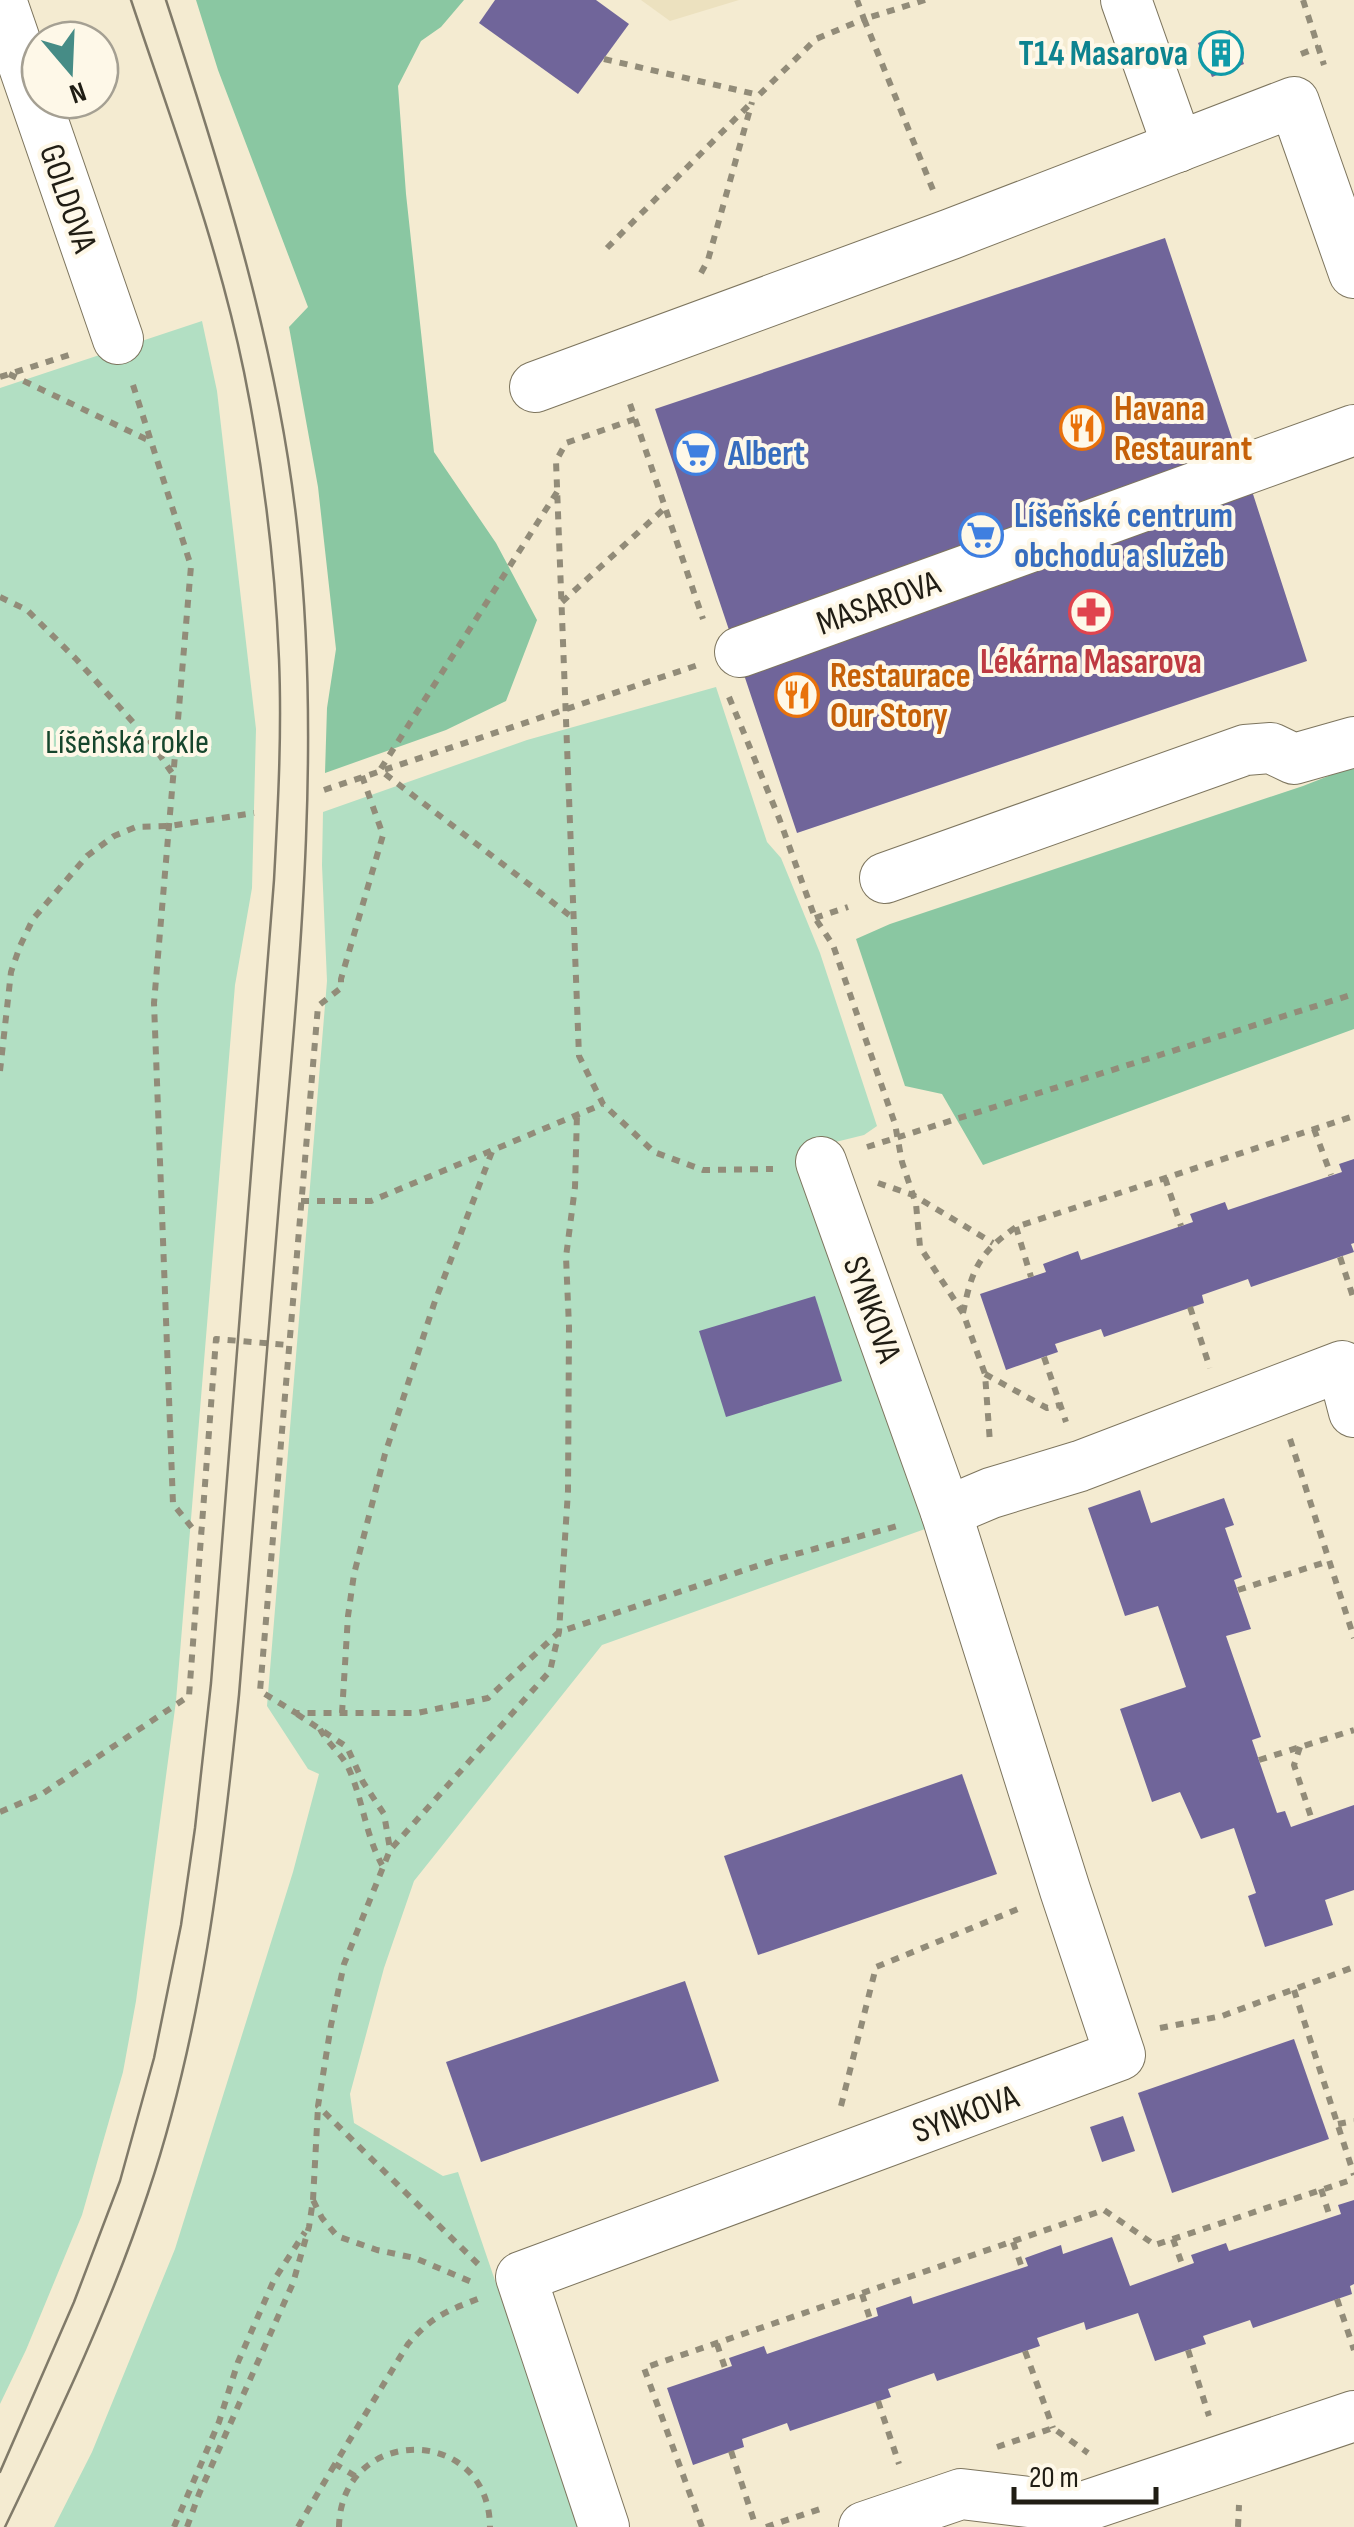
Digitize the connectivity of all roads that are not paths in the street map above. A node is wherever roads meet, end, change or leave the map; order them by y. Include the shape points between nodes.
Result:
1 (1, 0) edge
2 (1126, 0) edge
3 (1178, 146) junction
4 (1354, 273) edge
5 (118, 340) road end
6 (534, 388) dead end
7 (1354, 430) edge
8 (728, 656) road end
9 (1354, 742) edge
10 (884, 878) dead end
11 (821, 1162) road end
12 (1354, 1412) edge
13 (968, 1502) junction
14 (1354, 2416) edge
15 (850, 2515) edge
16 (604, 2527) edge

1 - 5 street, GOLDOVA
2 - 3 street
3 - 4 street via 1294,102
3 - 6 street
7 - 8 street, MASAROVA
9 - 10 street via 1294,759 1271,748 1246,750
11 - 13 street, SYNKOVA
12 - 13 street via 1342,1366
13 - 16 street, SYNKOVA via 1065,1890 1120,2055 507,2285
14 - 15 street via 1080,2508 961,2494

